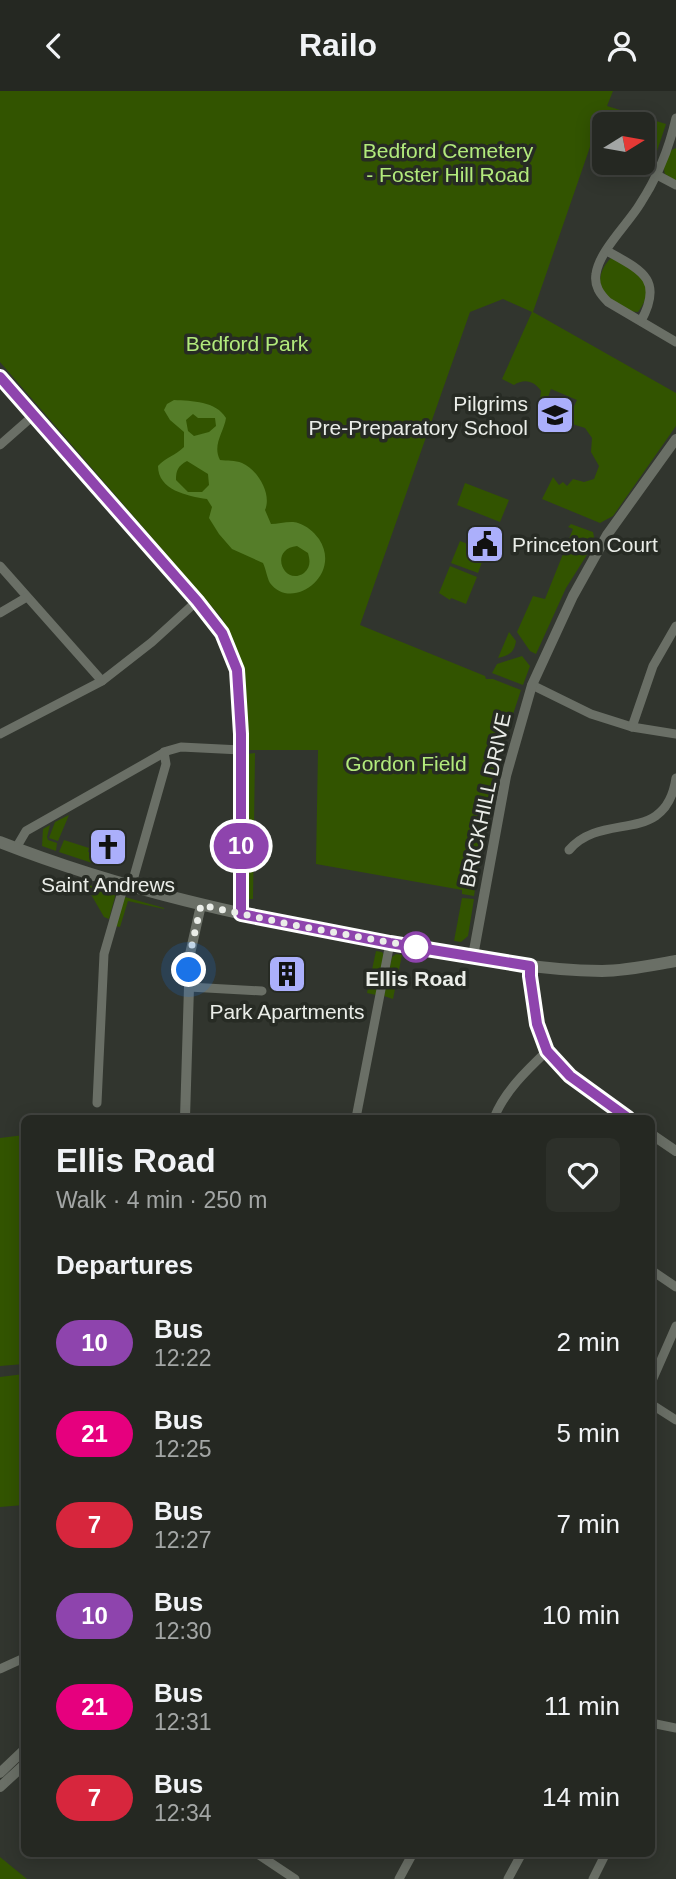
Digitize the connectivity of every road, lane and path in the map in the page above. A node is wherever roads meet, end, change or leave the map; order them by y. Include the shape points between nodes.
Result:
1 (676, 118) edge
2 (672, 144) edge
3 (657, 175) junction
4 (676, 185) edge
5 (607, 251) junction
6 (641, 321) junction
7 (676, 342) edge
8 (0, 377) edge
9 (34, 415) junction
10 (676, 439) edge
11 (0, 445) edge
12 (0, 566) edge
13 (27, 597) junction
14 (197, 601) junction
15 (0, 613) edge
16 (676, 627) edge
17 (102, 681) junction
18 (532, 685) junction
19 (632, 727) junction
20 (0, 734) edge
21 (676, 734) edge
22 (241, 750) junction
23 (164, 753) junction
24 (676, 778) edge
25 (0, 842) edge
26 (16, 848) junction
27 (569, 850) dead end
28 (127, 886) junction
29 (201, 905) junction
30 (241, 914) junction
31 (390, 943) junction
32 (473, 956) junction
33 (676, 961) edge
34 (530, 966) junction
35 (189, 987) junction
36 (262, 991) dead end
37 (547, 1051) junction
38 (97, 1103) dead end
39 (185, 1115) edge
40 (357, 1115) edge
41 (495, 1115) edge
42 (624, 1115) edge
43 (655, 1137) edge
44 (676, 1151) edge
45 (655, 1273) edge
46 (676, 1287) edge
47 (676, 1326) edge
48 (655, 1374) edge
49 (655, 1407) edge
50 (676, 1420) edge
51 (21, 1659) edge
52 (0, 1669) edge
53 (655, 1724) edge
54 (676, 1728) edge
55 (21, 1753) edge
56 (21, 1768) edge
57 (0, 1773) edge
58 (0, 1787) edge
59 (263, 1857) edge
60 (411, 1857) edge
61 (520, 1857) edge
62 (604, 1857) edge
63 (295, 1879) edge
64 (399, 1879) edge
65 (508, 1879) edge
66 (593, 1879) edge

1 - 2 street
2 - 3 street
3 - 4 street
3 - 5 street
5 - 6 street via 644,273 649,282 652,293
5 - 6 street via 595,276 600,295
6 - 7 street
8 - 9 street
9 - 11 street
9 - 14 street
10 - 18 street, BRICKHILL DRIVE via 607,535
12 - 13 street
13 - 15 street
13 - 17 street
14 - 17 street
14 - 22 street via 222,633 237,670
16 - 19 street via 653,666
17 - 20 street
18 - 19 street via 591,714
18 - 32 street, BRICKHILL DRIVE via 506,776
19 - 21 street
22 - 23 street via 181,747
22 - 30 street
23 - 26 street via 26,831
23 - 28 street via 166,764
24 - 27 street via 669,803 654,819 590,833
25 - 26 main road
26 - 28 main road
28 - 29 main road
28 - 38 street via 104,954
29 - 30 main road
29 - 35 street via 190,954
30 - 31 main road
31 - 32 main road
31 - 40 street
32 - 34 main road
33 - 34 main road via 604,971
34 - 37 street via 537,1024
35 - 36 street
35 - 39 street
37 - 41 street via 513,1086
37 - 42 street via 570,1076
43 - 44 street
45 - 46 street
47 - 48 street
49 - 50 street
51 - 52 street
53 - 54 street
55 - 57 street
56 - 58 street
59 - 63 street
60 - 64 street
61 - 65 street
62 - 66 street

